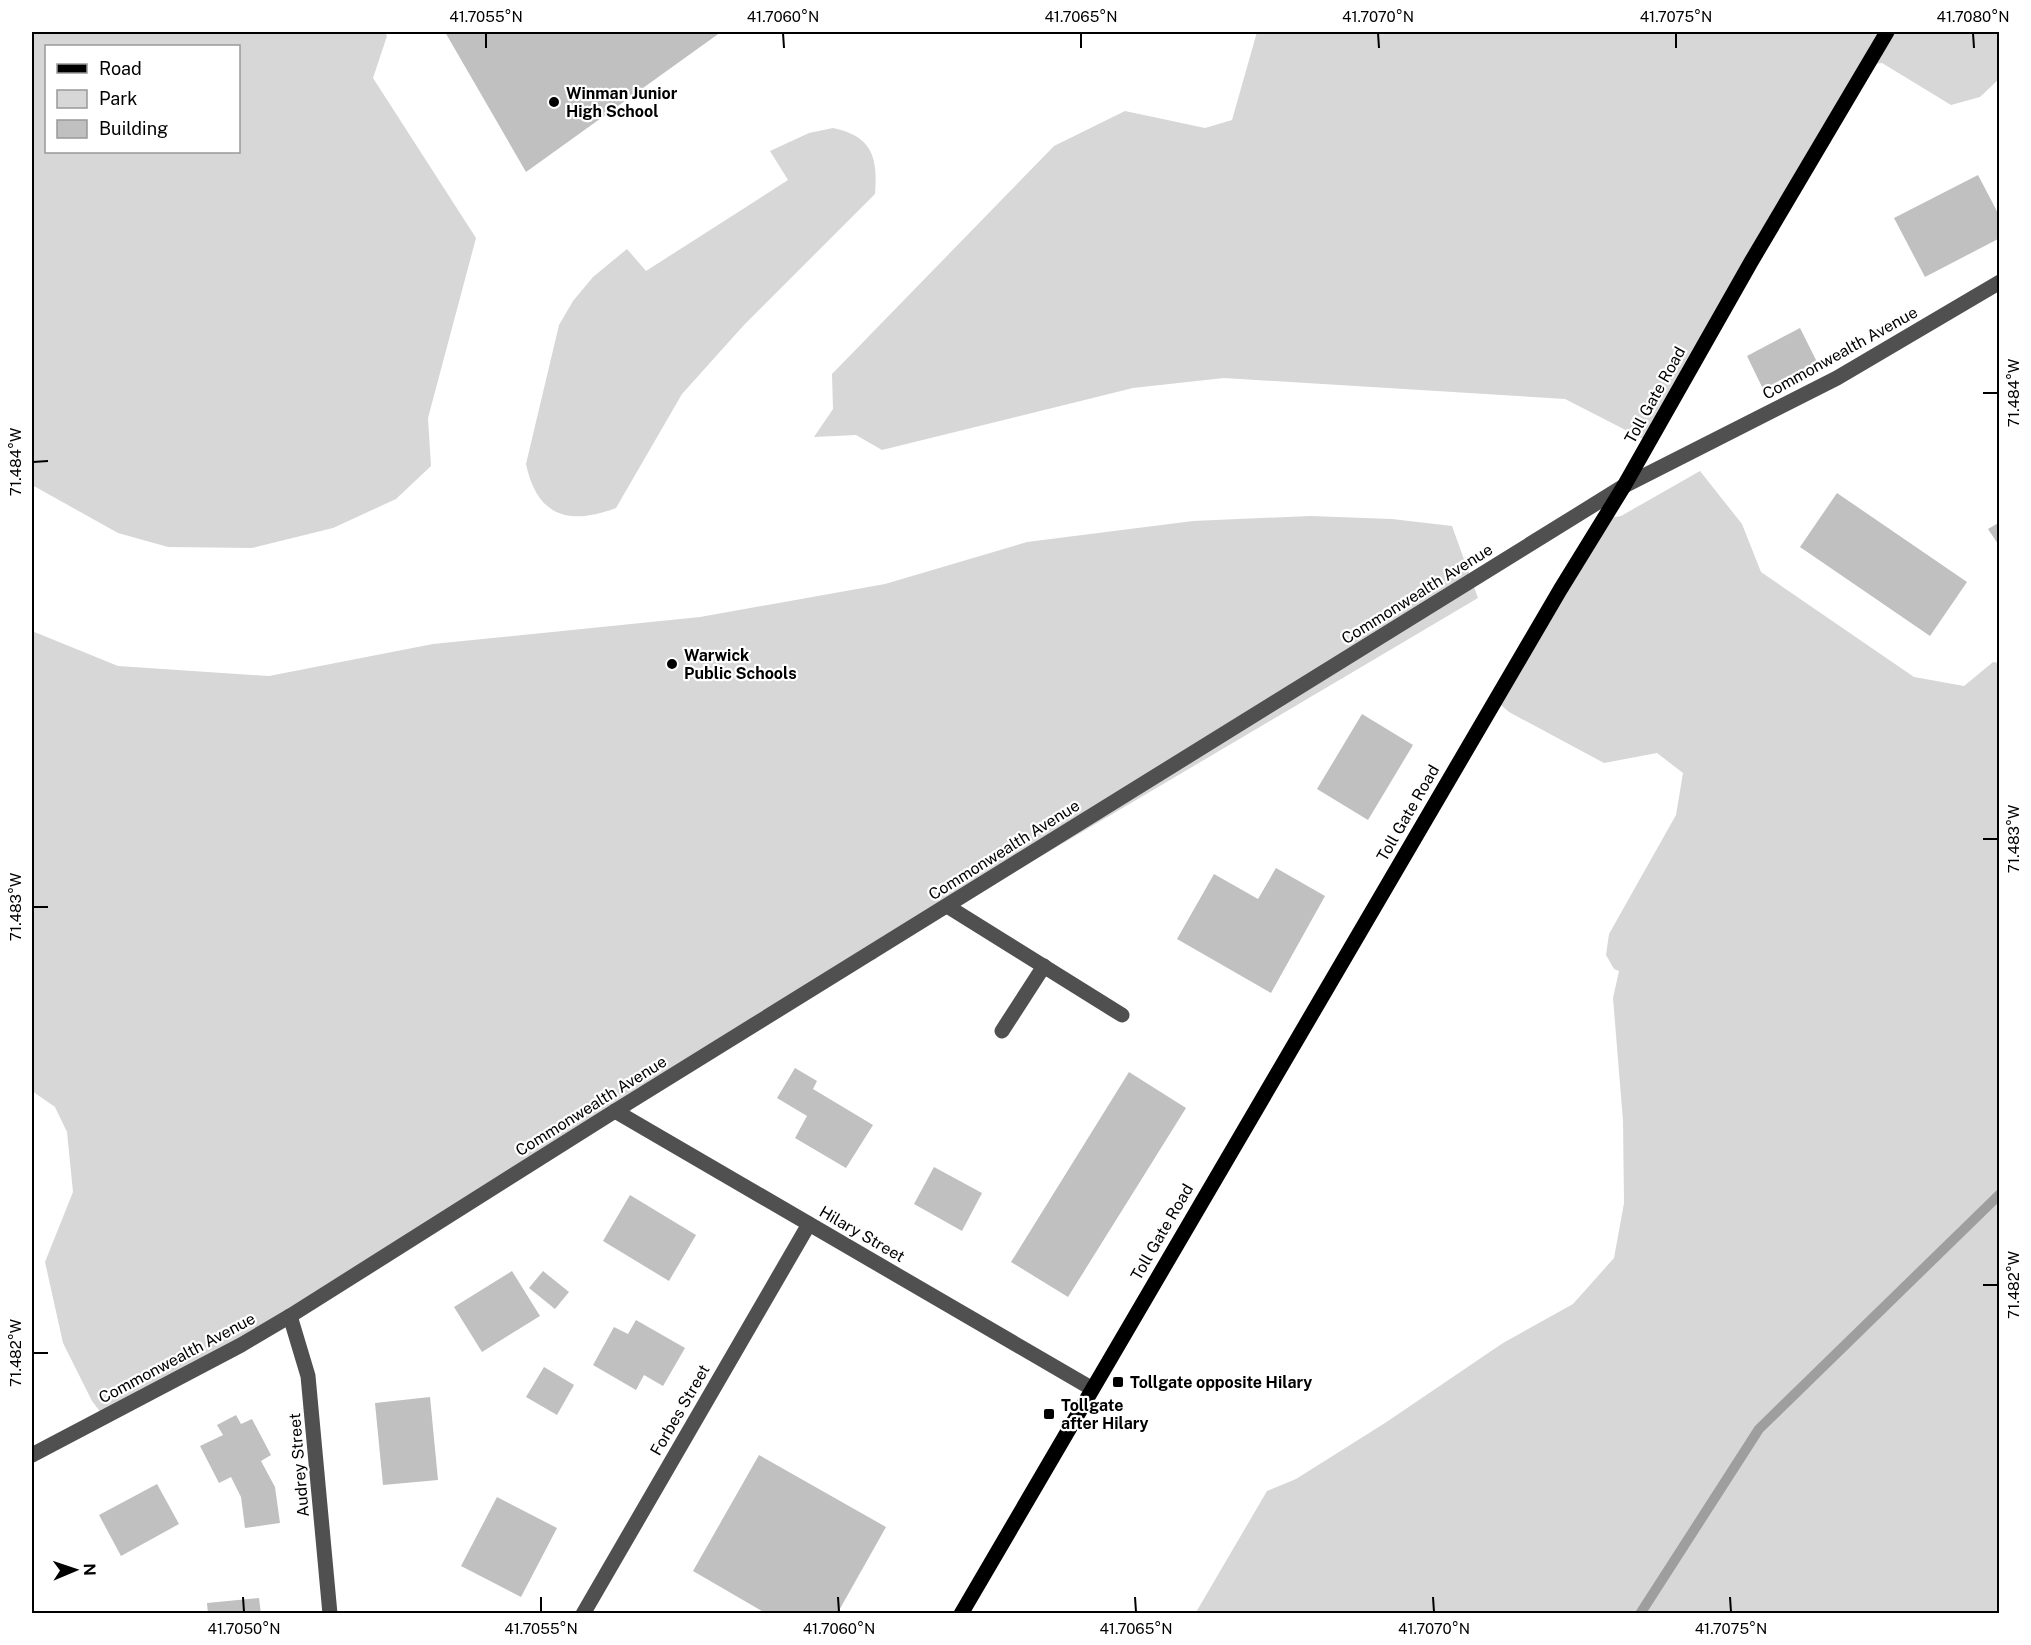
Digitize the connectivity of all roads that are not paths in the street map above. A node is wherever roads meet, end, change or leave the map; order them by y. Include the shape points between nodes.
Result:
1 (1887, 32) edge
2 (2000, 282) edge
3 (1624, 486) junction
4 (947, 906) junction
5 (1044, 966) junction
6 (1122, 1015) dead end
7 (1002, 1031) dead end
8 (615, 1111) junction
9 (809, 1224) junction
10 (290, 1316) junction
11 (1091, 1388) junction
12 (32, 1455) edge
13 (330, 1614) edge
14 (583, 1614) edge
15 (961, 1614) edge

1 - 3 main road, Toll Gate Road
2 - 3 street, Commonwealth Avenue via 1837,378
3 - 4 street, Commonwealth Avenue
3 - 11 main road, Toll Gate Road
4 - 5 street
4 - 8 street, Commonwealth Avenue
5 - 6 street
5 - 7 street
8 - 9 street, Hilary Street
8 - 10 street, Commonwealth Avenue
9 - 11 street, Hilary Street
9 - 14 street, Forbes Street
10 - 12 street, Commonwealth Avenue
10 - 13 street, Audrey Street via 309,1376
11 - 15 main road, Toll Gate Road

